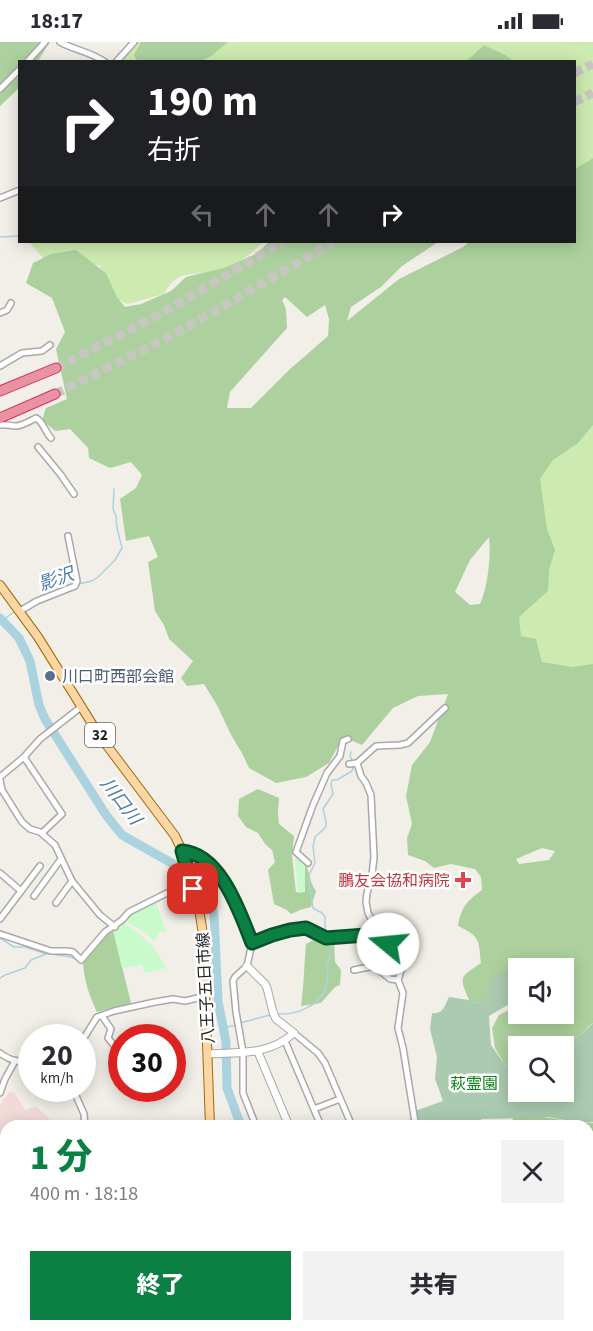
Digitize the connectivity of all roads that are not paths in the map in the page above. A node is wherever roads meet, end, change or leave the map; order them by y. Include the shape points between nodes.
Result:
1 (45, 42) edge
2 (60, 42) edge
3 (134, 42) edge
4 (29, 60) edge
5 (102, 60) edge
6 (118, 60) edge
7 (18, 71) edge
8 (0, 89) edge
9 (18, 191) edge
10 (0, 198) edge
11 (10, 303) dead end
12 (0, 314) edge
13 (50, 345) dead end
14 (0, 366) edge
15 (56, 368) tunnel mouth
16 (0, 391) edge
17 (56, 394) tunnel mouth
18 (2, 421) edge
19 (51, 438) dead end
20 (38, 447) dead end
21 (74, 494) dead end
22 (68, 536) dead end
23 (0, 585) edge
24 (18, 609) junction
25 (81, 707) junction
26 (445, 708) dead end
27 (348, 739) dead end
28 (24, 757) junction
29 (0, 778) edge
30 (42, 833) junction
31 (183, 853) junction
32 (61, 859) junction
33 (308, 863) dead end
34 (40, 866) dead end
35 (0, 873) edge
36 (31, 878) junction
37 (72, 881) junction
38 (191, 881) junction
39 (41, 886) junction
40 (21, 891) junction
41 (34, 896) dead end
42 (56, 903) dead end
43 (0, 919) edge
44 (115, 927) junction
45 (0, 934) edge
46 (379, 934) junction
47 (252, 943) junction
48 (247, 966) junction
49 (354, 970) dead end
50 (398, 980) junction
51 (206, 996) junction
52 (102, 1016) junction
53 (93, 1024) edge
54 (108, 1025) edge
55 (294, 1033) junction
56 (285, 1041) junction
57 (241, 1052) junction
58 (258, 1052) junction
59 (0, 1053) edge
60 (207, 1054) junction
61 (15, 1061) junction
62 (18, 1061) edge
63 (0, 1093) edge
64 (340, 1099) junction
65 (79, 1102) edge
66 (314, 1109) junction
67 (84, 1120) edge
68 (210, 1120) edge
69 (254, 1120) edge
70 (286, 1120) edge
71 (319, 1120) edge
72 (349, 1120) edge
73 (415, 1120) edge

1 - 4 street
2 - 5 street
3 - 6 street
7 - 8 street
9 - 10 street
11 - 12 street
13 - 14 street
15 - 16 highway
17 - 18 highway
18 - 19 street via 20,425 36,418
20 - 21 street
22 - 24 street via 76,583
23 - 24 main road, 八王子五日市線 / 32
24 - 25 main road, 八王子五日市線 / 32
25 - 28 street
25 - 31 main road, 八王子五日市線 / 32 via 170,829
26 - 46 street via 408,743 376,746 354,763 371,795 374,857 366,902
27 - 33 street via 343,741 340,756 327,773 296,852
28 - 29 street
28 - 30 street via 62,814
29 - 30 street via 2,790 22,822
30 - 32 street via 55,845
31 - 38 main road, 八王子五日市線 / 32
31 - 47 street via 188,851 205,860 230,890
32 - 37 street
32 - 39 street
34 - 36 street
35 - 40 street
36 - 39 street
36 - 40 street
37 - 42 street
37 - 44 street
38 - 44 street via 129,912
38 - 51 main road, 八王子五日市線 / 32 via 203,934
39 - 41 street
40 - 43 street
44 - 45 street via 105,932 81,960 73,952 51,951
46 - 47 street via 328,938 306,928
46 - 50 street via 406,955
47 - 48 street
48 - 55 street via 265,984 274,1014
48 - 57 street via 233,981
49 - 50 street via 374,966 390,979
50 - 73 street via 403,993 398,1028
51 - 52 street via 155,1002
51 - 60 main road, 八王子五日市線 / 32
52 - 53 street
52 - 54 street
55 - 56 street
55 - 64 street via 320,1055
56 - 58 street
56 - 66 street
57 - 58 street
57 - 60 street
57 - 69 street via 243,1093
58 - 70 street
59 - 61 street
60 - 68 main road, 八王子五日市線 / 32
61 - 62 street
61 - 63 street
64 - 66 street
64 - 72 street
65 - 67 street
66 - 71 street

